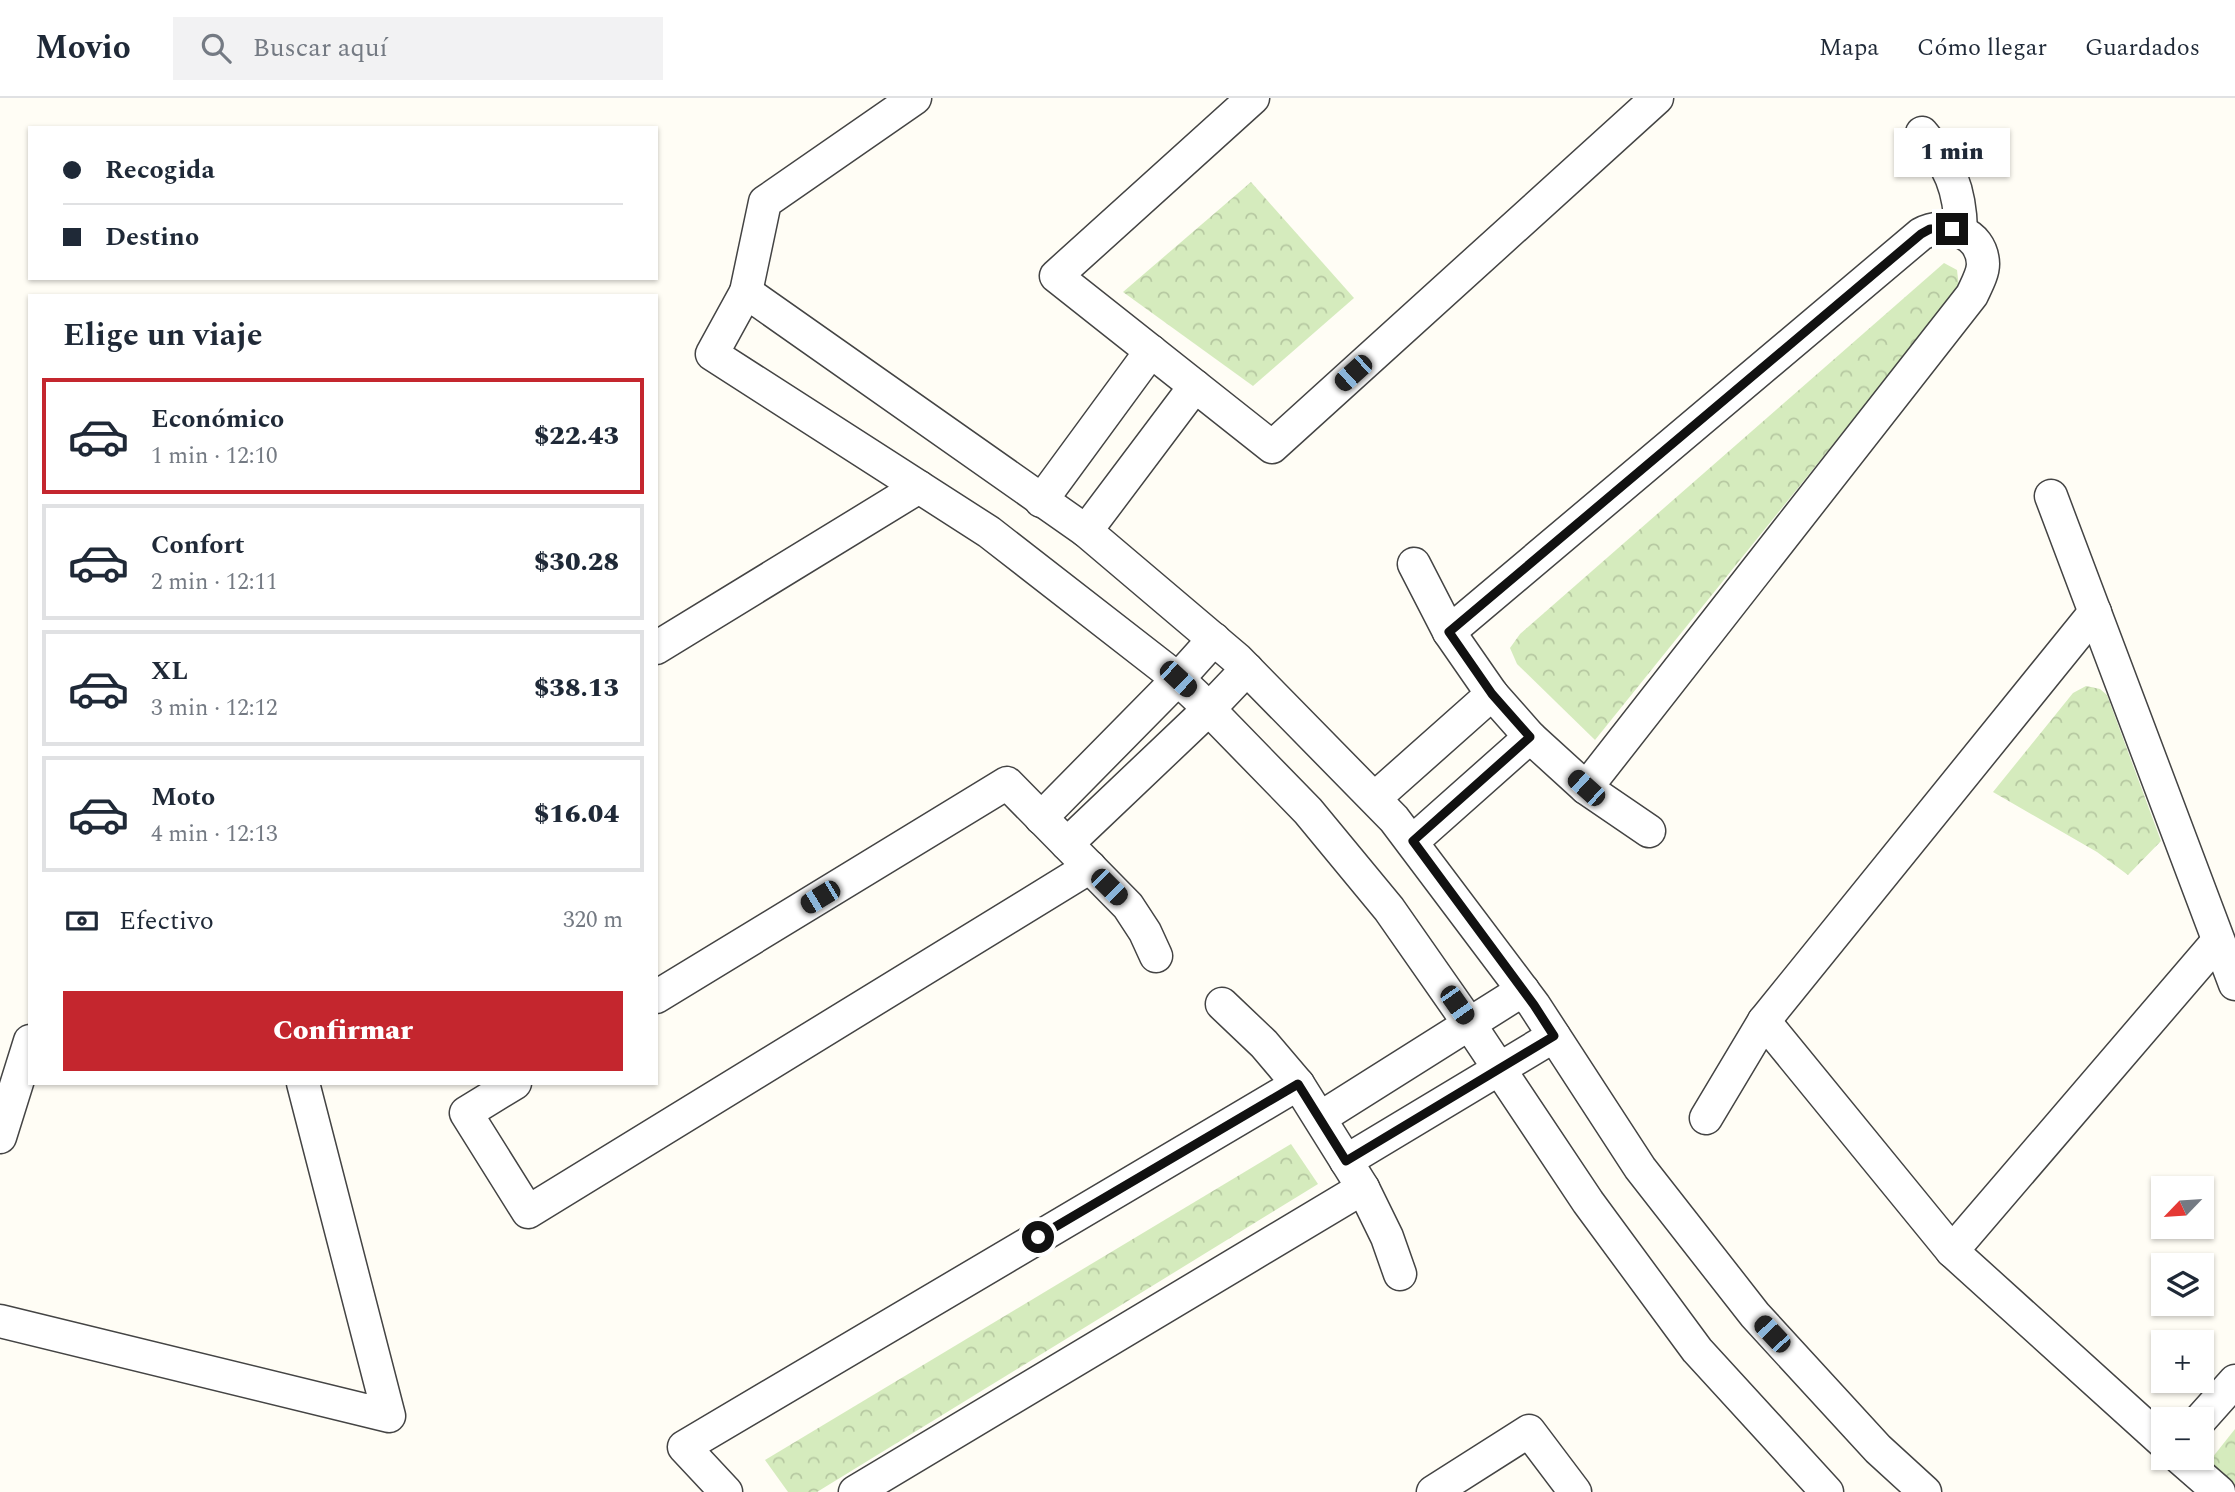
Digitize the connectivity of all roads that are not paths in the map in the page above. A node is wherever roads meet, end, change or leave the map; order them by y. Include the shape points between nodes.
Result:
1 (915, 98) edge
2 (1253, 98) edge
3 (1657, 98) edge
4 (1922, 133) dead end
5 (1961, 232) junction
6 (746, 292) junction
7 (1151, 351) junction
8 (1195, 386) junction
9 (919, 487) junction
10 (2051, 496) dead end
11 (1041, 501) junction
12 (1087, 531) junction
13 (1414, 564) dead end
14 (2095, 612) junction
15 (1449, 632) junction
16 (1214, 639) junction
17 (658, 648) edge
18 (1247, 669) junction
19 (1178, 679) junction
20 (1492, 694) junction
21 (1209, 709) junction
22 (1530, 737) junction
23 (1586, 788) junction
24 (1375, 798) junction
25 (1041, 818) junction
26 (1648, 831) dead end
27 (1413, 841) junction
28 (1067, 844) junction
29 (1090, 867) junction
30 (2218, 941) junction
31 (1156, 956) dead end
32 (2235, 984) edge
33 (1523, 989) junction
34 (658, 996) edge
35 (1222, 1004) dead end
36 (1764, 1021) junction
37 (1470, 1024) junction
38 (1554, 1036) junction
39 (28, 1047) edge
40 (1500, 1069) junction
41 (1298, 1084) junction
42 (304, 1085) edge
43 (512, 1085) edge
44 (1320, 1118) junction
45 (1706, 1118) dead end
46 (0, 1137) edge
47 (1346, 1161) junction
48 (1363, 1188) junction
49 (1952, 1251) junction
50 (1400, 1274) dead end
51 (0, 1321) edge
52 (2235, 1381) edge
53 (2212, 1407) edge
54 (2151, 1431) edge
55 (2194, 1470) edge
56 (726, 1492) edge
57 (855, 1492) edge
58 (1433, 1492) edge
59 (1574, 1492) edge
60 (1827, 1492) edge
61 (1925, 1492) edge
62 (2219, 1492) edge

1 - 6 street via 765,202
2 - 7 street via 1056,276
3 - 8 street via 1272,447
4 - 5 street via 1953,178
5 - 15 street via 1942,228 1921,234
5 - 23 street via 1978,247 1983,264 1972,295
6 - 9 street via 712,354
6 - 11 street
7 - 8 street
7 - 11 street
8 - 12 street
9 - 17 street
9 - 19 street via 989,532
10 - 14 street
11 - 12 street
12 - 16 street
13 - 15 street
14 - 30 street
14 - 36 street
15 - 20 street
16 - 18 street
16 - 19 street
18 - 21 street
18 - 24 street
19 - 21 street
19 - 25 street
20 - 22 street
20 - 24 street
21 - 28 street
21 - 37 street via 1308,811 1389,909
22 - 23 street
22 - 27 street
23 - 26 street
24 - 27 street
25 - 28 street
25 - 34 street via 1007,783
27 - 33 street
28 - 29 street
29 - 31 street via 1128,906
29 - 43 street via 528,1212 466,1113
30 - 32 street
30 - 49 street
33 - 37 street
33 - 38 street
35 - 41 street
36 - 45 street
36 - 49 street
37 - 40 street
37 - 44 street
38 - 40 street
38 - 61 street via 1640,1168 1755,1314 1878,1449
39 - 46 street
40 - 47 street
40 - 60 street via 1588,1202 1697,1350
41 - 44 street
41 - 56 street via 684,1447
42 - 51 street via 389,1416
44 - 47 street
47 - 48 street
48 - 50 street
48 - 57 street
49 - 54 street
52 - 53 street
55 - 62 street
58 - 59 street via 1529,1431

